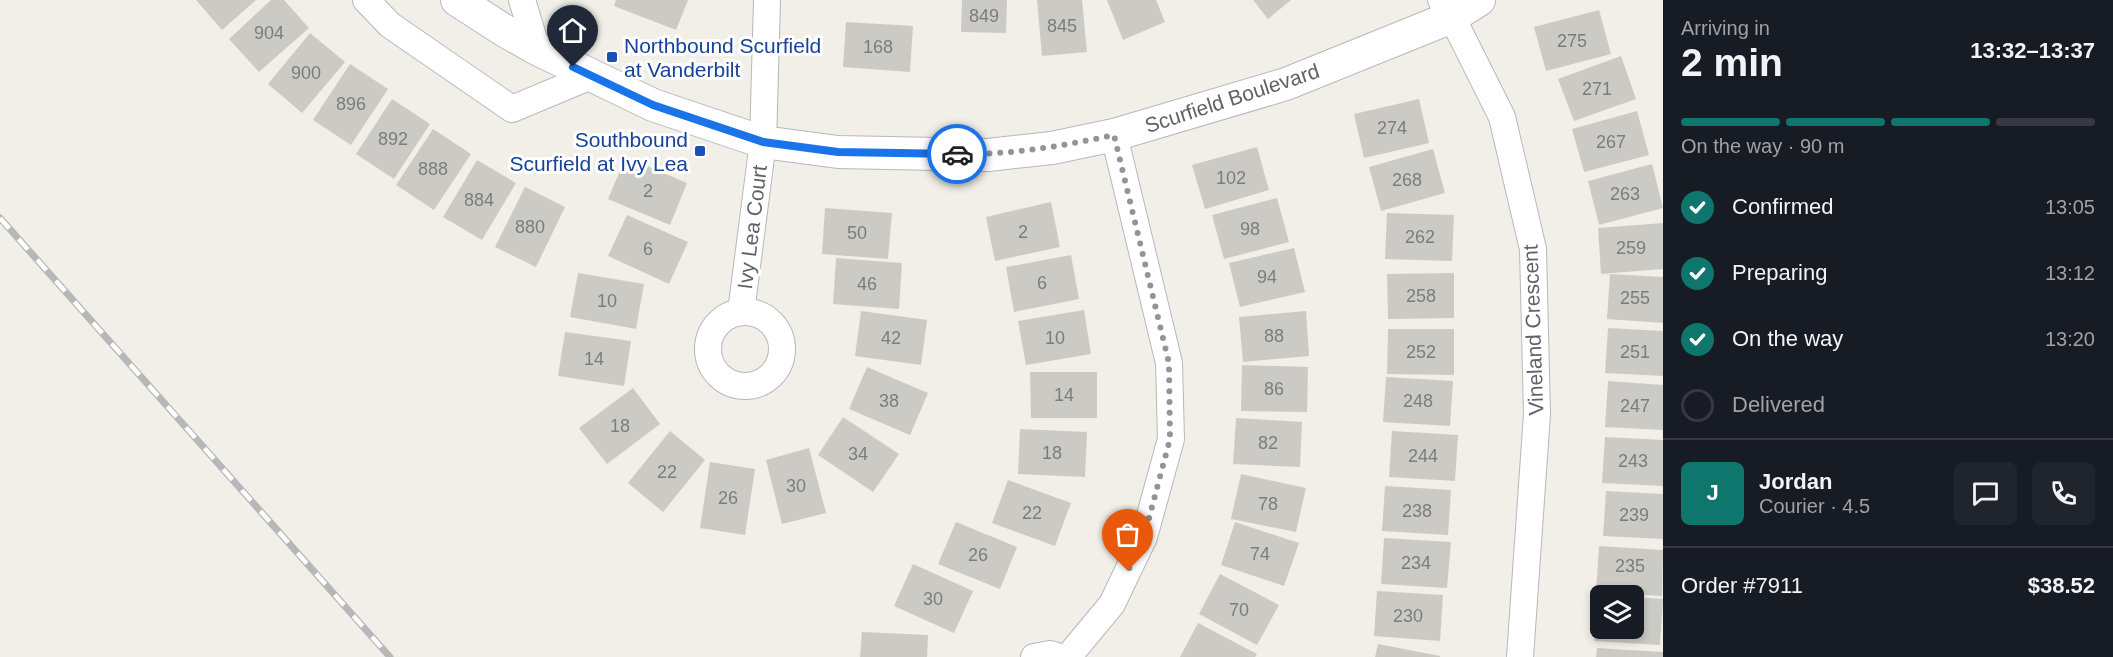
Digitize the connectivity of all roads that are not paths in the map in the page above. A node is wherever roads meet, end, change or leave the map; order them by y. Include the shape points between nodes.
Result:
1 (366, 0) edge
2 (457, 0) edge
3 (522, 0) edge
4 (767, 0) edge
5 (1479, 0) edge
6 (1447, 8) edge
7 (537, 49) junction
8 (591, 76) junction
9 (1114, 135) junction
10 (763, 142) junction
11 (741, 312) dead end
12 (1034, 657) edge
13 (1060, 657) edge
14 (1068, 657) edge
15 (1520, 657) edge

1 - 8 street via 390,25 512,109
2 - 7 street, Scurfield Boulevard
3 - 7 street
4 - 10 street, Ivy Lea Court
5 - 6 street, Scurfield Boulevard
6 - 9 street, Scurfield Boulevard via 1286,84
6 - 15 street, Vineland Crescent via 1502,117 1533,249 1537,414
7 - 8 street, Scurfield Boulevard
8 - 10 street, Scurfield Boulevard via 653,105
9 - 10 street, Scurfield Boulevard via 1052,148 988,155 838,152
9 - 14 street via 1169,363 1170,439 1144,537 1112,604
10 - 11 street, Ivy Lea Court
12 - 13 street

